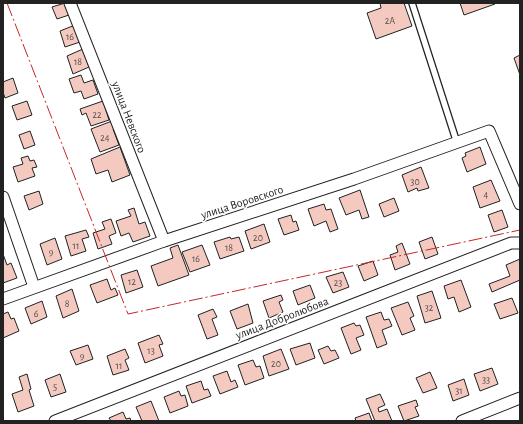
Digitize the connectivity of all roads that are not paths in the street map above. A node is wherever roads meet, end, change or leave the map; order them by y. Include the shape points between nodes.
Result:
1 (70, 3) edge
2 (412, 3) edge
3 (457, 143) junction
4 (3, 197) edge
5 (520, 204) edge
6 (164, 241) junction
7 (520, 243) edge
8 (34, 287) junction
9 (3, 299) edge
10 (520, 398) edge
11 (55, 421) edge
12 (462, 421) edge

1 - 6 street, улица Невского
2 - 3 lane
3 - 5 street, улица Воровского via 489,132
3 - 6 street, улица Воровского
4 - 8 street
6 - 8 street, улица Воровского
7 - 11 street, улица Добролюбова via 511,243
8 - 9 street, улица Воровского
10 - 12 street

